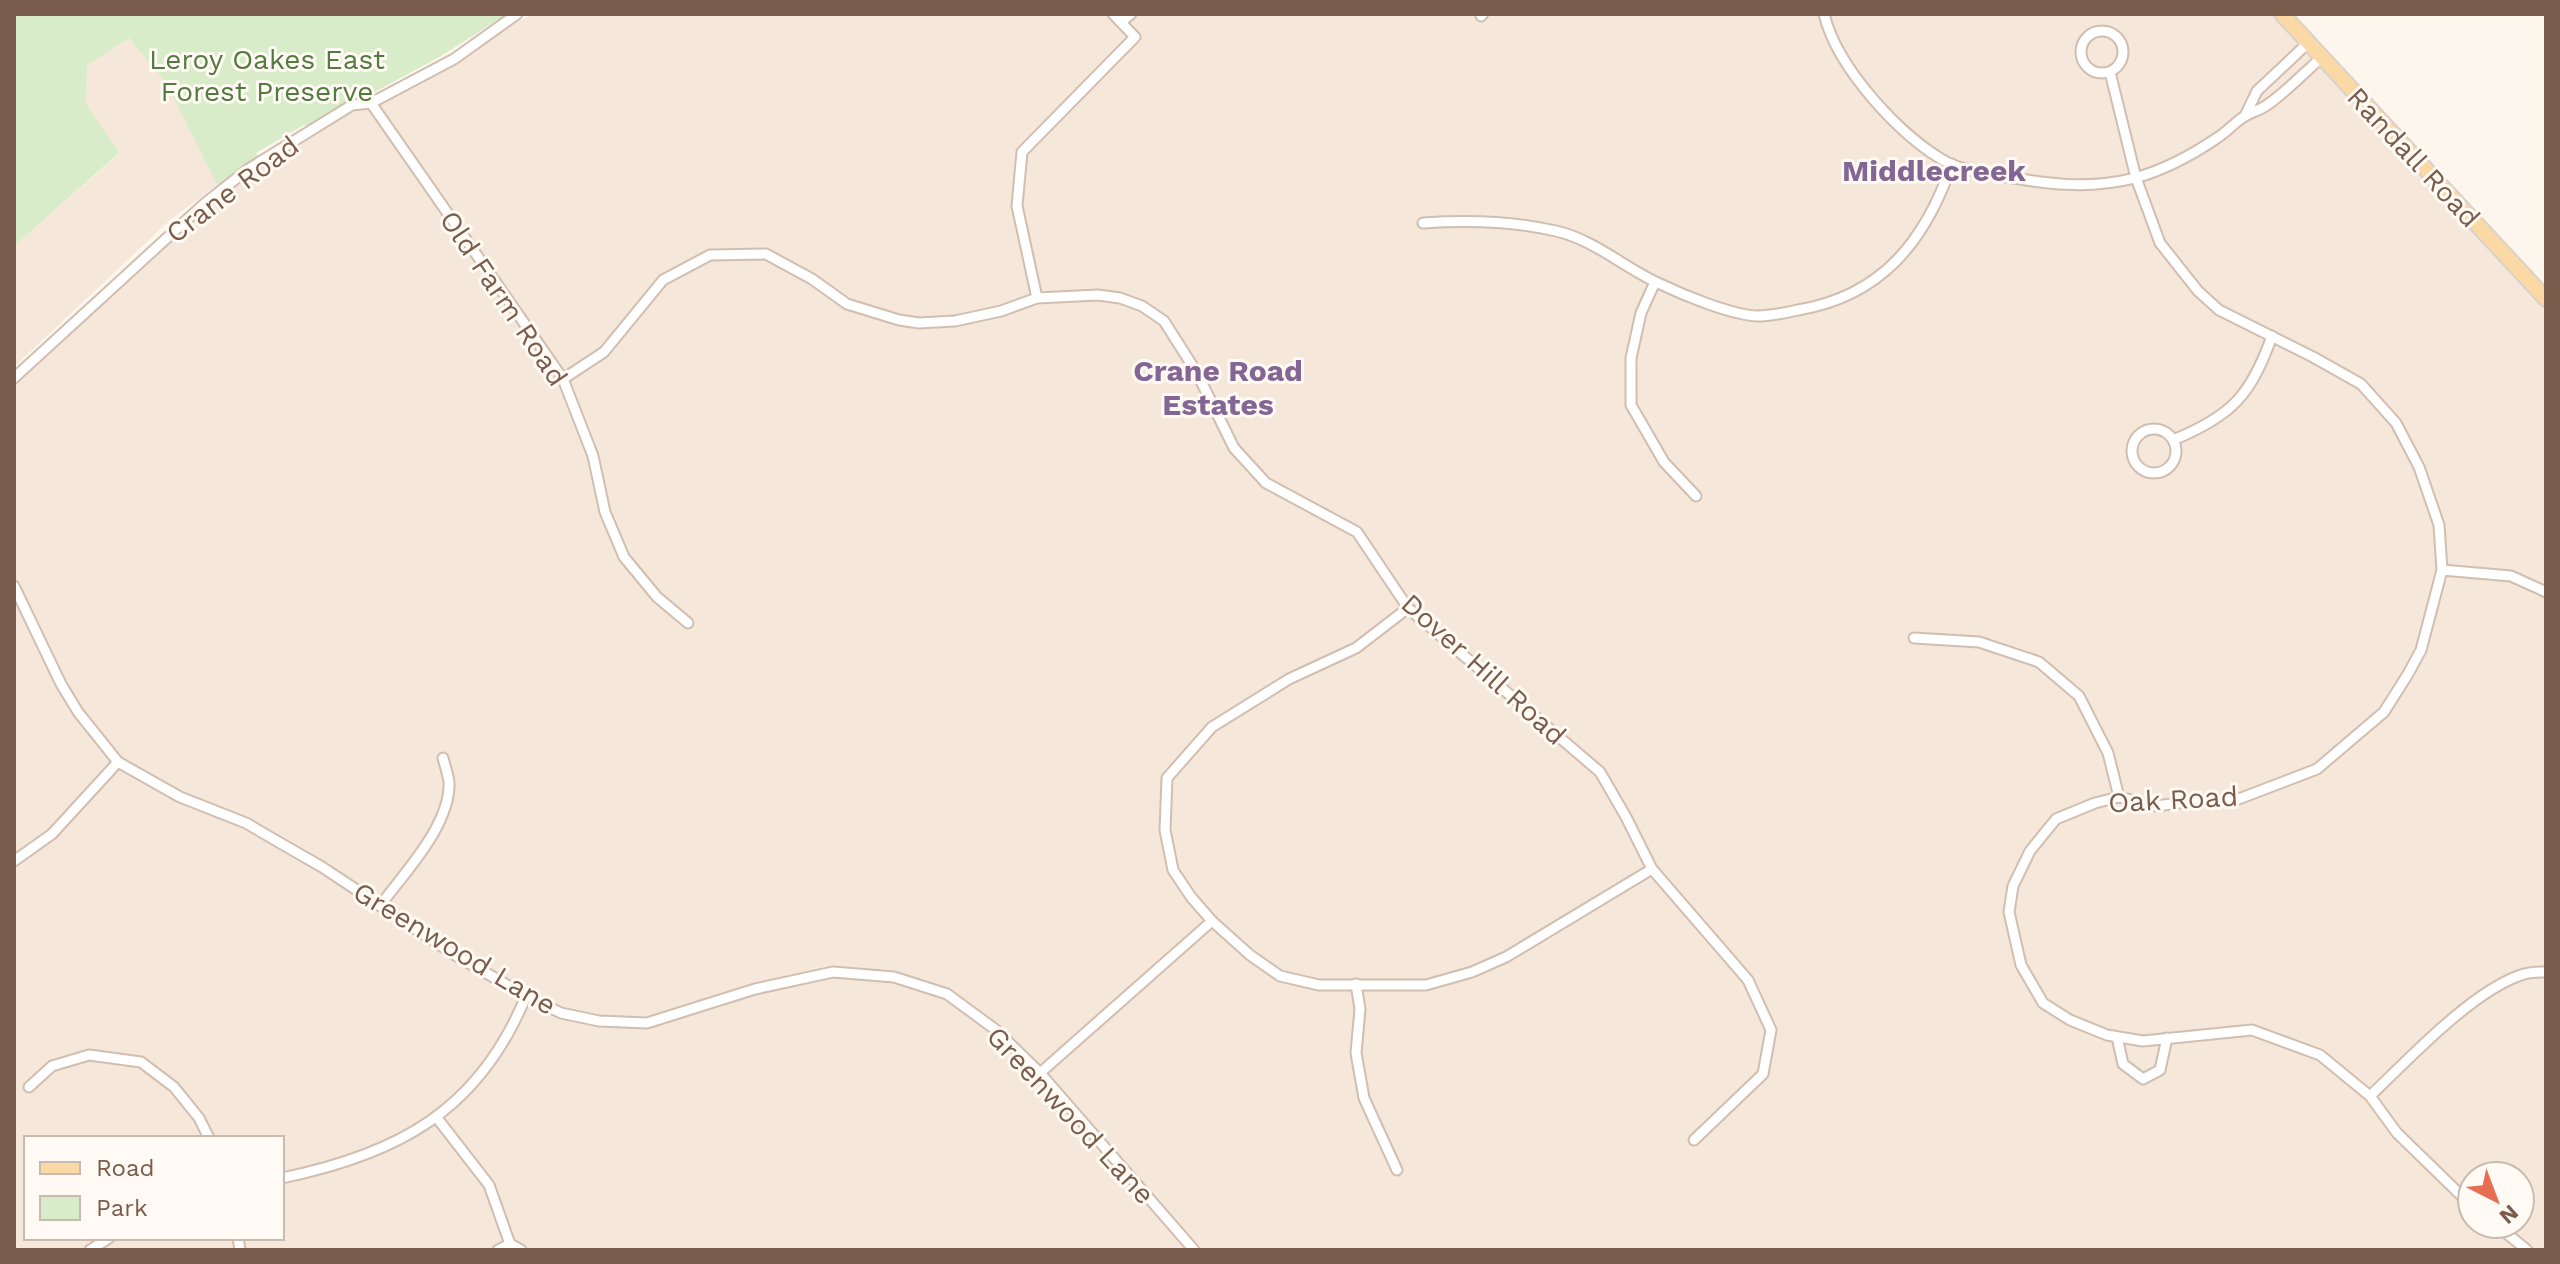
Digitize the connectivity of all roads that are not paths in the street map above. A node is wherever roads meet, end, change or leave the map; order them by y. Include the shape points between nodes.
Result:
1 (517, 14) edge
2 (1113, 14) edge
3 (1131, 14) edge
4 (1824, 14) edge
5 (2282, 14) edge
6 (1121, 22) junction
7 (2308, 43) junction
8 (2322, 57) junction
9 (2110, 72) junction
10 (371, 103) junction
11 (2245, 116) junction
12 (1952, 164) junction
13 (2136, 178) junction
14 (1423, 223) dead end
15 (1655, 282) junction
16 (1037, 298) junction
17 (2546, 299) edge
18 (2272, 336) junction
19 (14, 378) edge
20 (563, 379) junction
21 (2173, 440) junction
22 (1696, 496) dead end
23 (2442, 570) junction
24 (14, 586) edge
25 (2546, 592) edge
26 (1408, 608) junction
27 (688, 623) dead end
28 (1914, 638) dead end
29 (443, 758) dead end
30 (118, 762) junction
31 (2119, 797) junction
32 (14, 861) edge
33 (1652, 869) junction
34 (380, 906) junction
35 (1212, 921) junction
36 (2546, 972) edge
37 (1356, 984) junction
38 (526, 996) junction
39 (2117, 1037) junction
40 (2167, 1038) junction
41 (1040, 1073) junction
42 (29, 1087) dead end
43 (2370, 1096) junction
44 (437, 1118) junction
45 (208, 1136) edge
46 (1694, 1140) dead end
47 (1397, 1170) dead end
48 (284, 1178) edge
49 (2456, 1190) edge
50 (510, 1244) junction
51 (498, 1250) edge
52 (521, 1250) edge
53 (1194, 1250) edge

1 - 10 street, Crane Road via 454,59
2 - 6 street
3 - 6 street
4 - 12 street via 1868,93 1916,141
5 - 7 main road, Randall Road
6 - 16 street via 1135,37 1022,152 1017,206
7 - 8 main road, Randall Road
7 - 11 street via 2257,91
8 - 11 street via 2266,106
8 - 17 main road, Randall Road
9 - 9 street via 2121,64 2122,43 2106,31 2092,33 2081,50 2084,64 2095,73
9 - 13 street, Oak Road
10 - 19 street, Crane Road via 352,105 247,170 180,224
10 - 20 street, Old Farm Road
11 - 13 street via 2195,152
12 - 13 street via 2051,185
12 - 15 street via 1942,193 1903,256 1846,297 1818,307 1756,316
13 - 18 street, Oak Road via 2160,243 2198,291 2219,310
14 - 15 street via 1470,220 1557,231 1594,245
15 - 22 street via 1641,313 1631,358 1631,405 1664,462
16 - 20 street, Dover Hill Road via 955,321 919,323 847,304 766,254 710,255 663,280 604,352
16 - 26 street, Dover Hill Road via 1120,298 1164,321 1234,448 1266,483 1357,532
18 - 21 street via 2251,386 2235,404
18 - 23 street, Oak Road via 2361,384 2396,423 2419,467 2439,525
20 - 27 street, Old Farm Road via 624,557 657,597
21 - 21 street via 2163,430 2148,429 2135,437 2133,459 2143,470 2165,470 2174,459
23 - 25 street via 2511,576
23 - 31 street, Oak Road via 2421,650 2400,687 2384,712 2317,769 2236,800 2156,806
24 - 30 street, Greenwood Lane via 61,684
26 - 33 street, Dover Hill Road via 1600,772
26 - 35 street via 1356,648 1289,679 1212,727 1167,778 1165,830 1173,870
28 - 31 street via 1979,642 2039,662 2079,696 2108,753
29 - 34 street via 449,781 447,805 433,834
30 - 32 street via 52,834
30 - 34 street, Greenwood Lane via 180,797 246,823
31 - 39 street, Oak Road via 2056,819 2030,851 2013,886 2009,912 2021,965 2043,1003 2070,1020
33 - 37 street via 1472,972 1426,985
33 - 46 street, Dover Hill Road via 1748,980 1771,1030 1763,1074
34 - 38 street, Greenwood Lane
35 - 37 street via 1280,976 1319,985
35 - 41 street
36 - 43 street via 2524,973 2497,985
37 - 47 street via 1356,1053 1364,1098
38 - 41 street, Greenwood Lane via 561,1013 647,1023 755,989 833,972 894,977 947,994 996,1030
38 - 44 street via 512,1030 484,1070
39 - 40 street, Oak Road
39 - 40 street via 2123,1064 2143,1079 2160,1070
40 - 43 street, Oak Road via 2252,1030 2320,1055
41 - 53 street, Greenwood Lane
42 - 45 street via 52,1066 89,1055 141,1062 174,1087
43 - 49 street, Oak Road via 2397,1133
44 - 48 street via 366,1156
44 - 50 street via 489,1185
50 - 51 street
50 - 52 street

